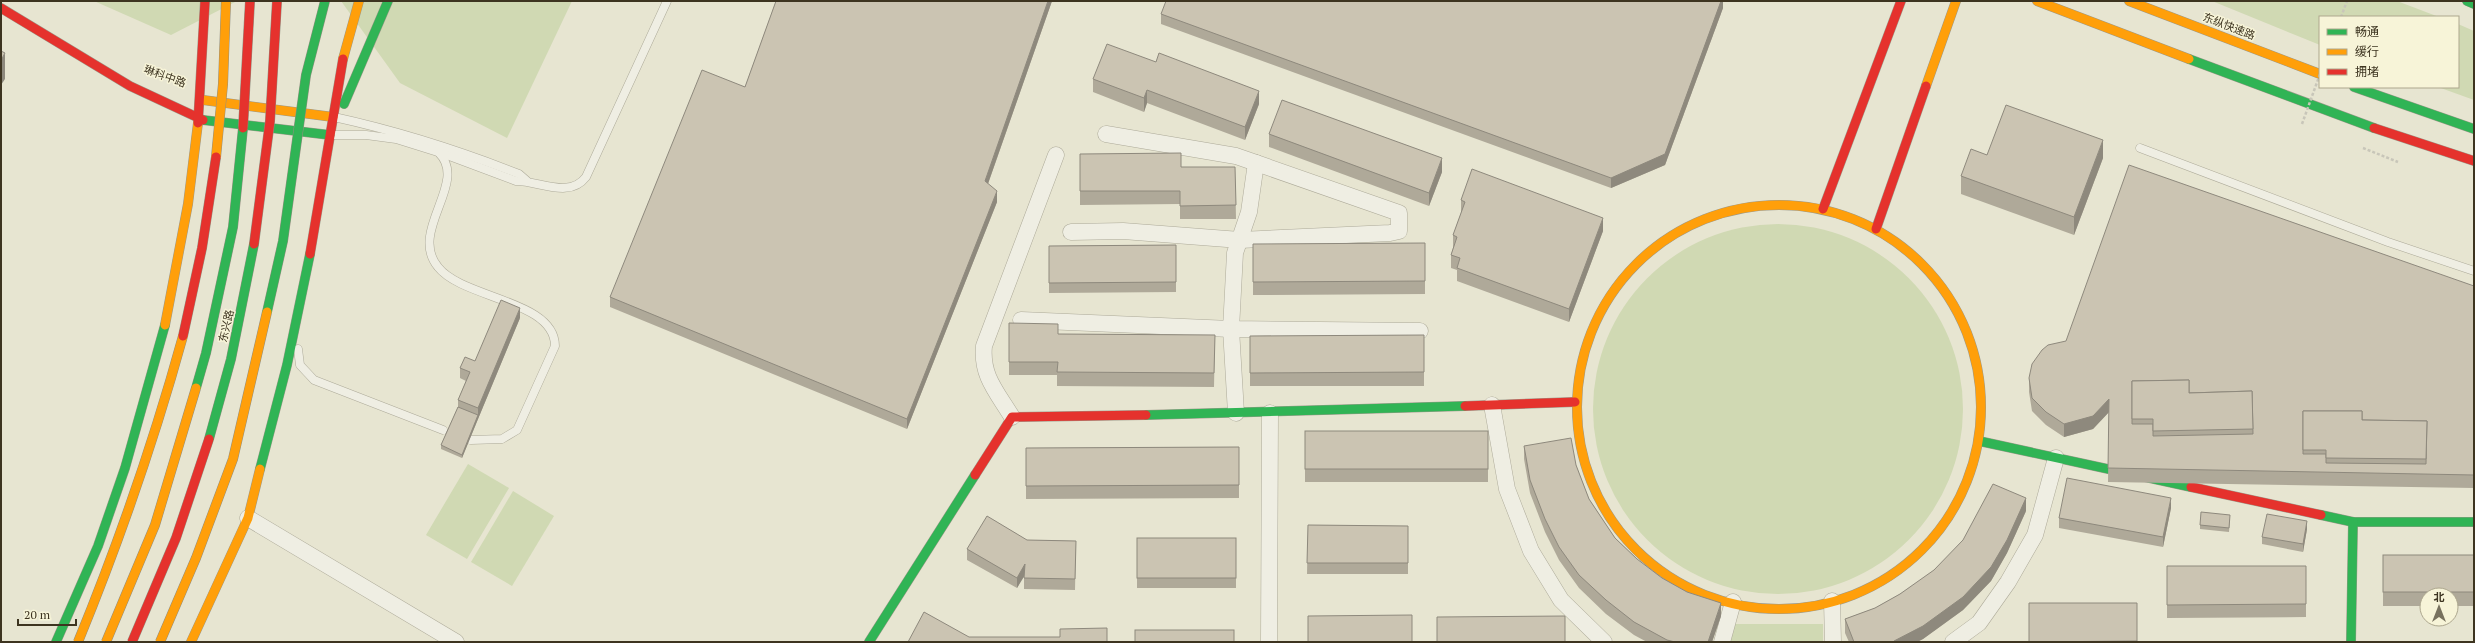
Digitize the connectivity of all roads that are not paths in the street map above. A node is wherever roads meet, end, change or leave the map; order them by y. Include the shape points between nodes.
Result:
1 (205, 1) edge
2 (226, 1) edge
3 (250, 1) edge
4 (277, 1) edge
5 (325, 1) edge
6 (359, 1) edge
7 (388, 1) edge
8 (667, 1) edge
9 (1900, 1) edge
10 (1956, 1) edge
11 (2037, 1) edge
12 (2130, 1) edge
13 (2467, 1) edge
14 (2474, 4) edge
15 (15, 5) dead end
16 (1, 8) edge
17 (204, 40) junction
18 (2319, 74) edge
19 (2357, 88) edge
20 (162, 90) dead end
21 (188, 97) dead end
22 (201, 100) junction
23 (230, 103) junction
24 (335, 117) junction
25 (199, 119) junction
26 (2474, 129) edge
27 (1106, 134) dead end
28 (330, 135) junction
29 (2140, 148) dead end
30 (439, 152) junction
31 (1056, 155) dead end
32 (2474, 161) edge
33 (1256, 163) junction
34 (527, 181) junction
35 (1822, 209) junction
36 (1876, 229) junction
37 (1071, 232) dead end
38 (1240, 240) junction
39 (2474, 271) edge
40 (297, 318) junction
41 (1021, 320) dead end
42 (1231, 329) junction
43 (1420, 331) dead end
44 (1575, 402) junction
45 (1492, 405) junction
46 (1236, 413) junction
47 (1270, 413) junction
48 (1012, 417) junction
49 (443, 430) dead end
50 (471, 440) edge
51 (1979, 441) junction
52 (2056, 458) junction
53 (248, 518) junction
54 (2353, 522) junction
55 (2474, 522) edge
56 (1832, 601) junction
57 (1733, 602) junction
58 (56, 642) edge
59 (78, 642) edge
60 (106, 642) edge
61 (132, 642) edge
62 (160, 642) edge
63 (191, 642) edge
64 (456, 642) edge
65 (869, 642) edge
66 (1269, 642) edge
67 (1604, 642) edge
68 (1722, 642) edge
69 (1832, 642) edge
70 (1953, 642) edge
71 (2351, 642) edge

1 - 17 main road
2 - 59 main road, bridge via 222,112 203,247 182,349 143,478
3 - 60 main road, 东兴路, bridge via 246,101 233,227 206,353 155,525
4 - 61 main road, 东兴路, bridge via 274,78 266,164 236,340 198,476 168,559
5 - 62 main road, bridge via 306,75 283,242 233,459 196,558
6 - 24 main road via 344,52
7 - 24 main road
8 - 34 lane via 584,181 571,189
9 - 35 main road
10 - 36 main road
11 - 32 main road via 2362,124
12 - 18 main road, 东纵快速路
13 - 14 main road
15 - 20 main road, 琳科中路 via 125,72
16 - 25 main road, 琳科中路 via 130,86
17 - 22 main road
17 - 23 main road via 212,77
19 - 26 main road
21 - 22 main road, 琳科中路
22 - 23 main road, 琳科中路
22 - 25 main road
23 - 24 main road, 琳科中路
23 - 28 main road via 252,116
24 - 28 main road
24 - 34 lane via 446,146 519,174
25 - 28 main road, 琳科中路
25 - 58 main road via 162,345 131,451 103,533
27 - 33 street via 1236,156
28 - 30 lane via 384,136
28 - 40 main road via 319,208
29 - 39 lane via 2388,242
30 - 34 lane via 516,181
30 - 50 lane via 446,162 448,174 430,236 432,257 438,267 446,275 468,287 543,320 556,336 556,346 518,430 502,439
31 - 48 street via 984,346 982,363
33 - 38 street via 1249,212
33 - 38 street via 1399,213 1399,231
35 - 36 main road
35 - 44 main road via 1763,205 1705,218 1653,247 1612,290 1586,343
36 - 51 main road via 1917,258 1950,297 1971,342 1982,391
37 - 38 street via 1123,231
38 - 42 street via 1236,253
40 - 49 lane via 300,365 310,376
40 - 53 main road
41 - 42 street
42 - 43 street
42 - 46 street
44 - 45 main road
44 - 57 main road via 1583,462 1608,517 1648,562 1700,594
45 - 47 main road
45 - 67 street via 1507,489 1531,551 1561,600
46 - 47 main road
46 - 48 main road
47 - 66 street
48 - 65 main road
51 - 52 main road
51 - 56 main road via 1960,499 1924,548 1876,584
52 - 54 main road
52 - 70 street via 2035,535 2008,582 1979,623
53 - 63 main road
53 - 64 street
54 - 55 main road
54 - 71 main road
56 - 57 main road via 1819,606 1759,608
56 - 69 street
57 - 68 street

